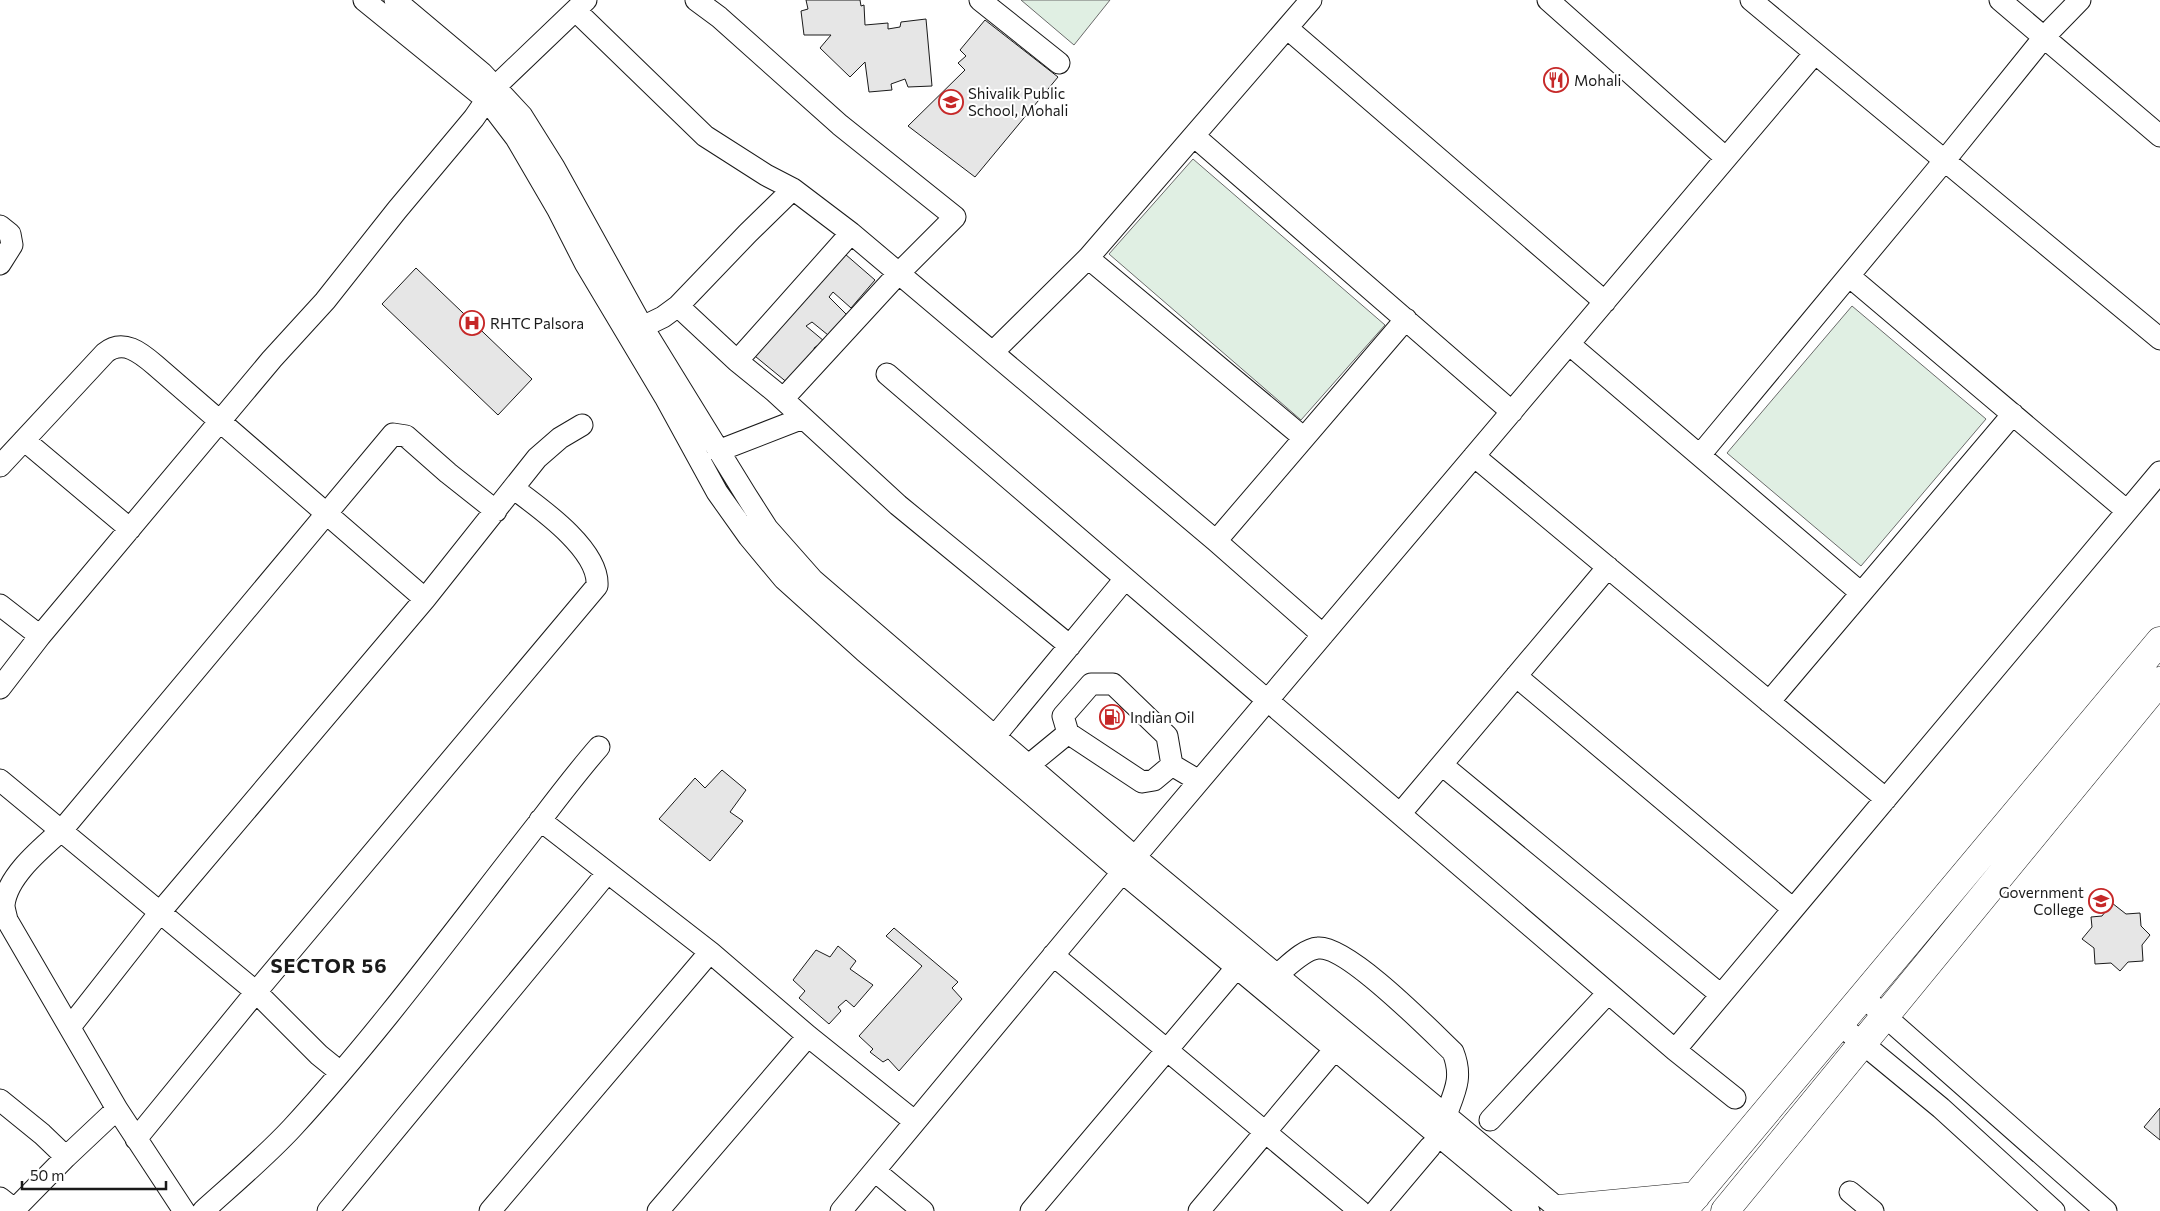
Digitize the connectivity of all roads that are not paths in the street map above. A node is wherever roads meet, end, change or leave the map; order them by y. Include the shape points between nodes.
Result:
1 (364, 0) edge
2 (395, 0) edge
3 (696, 0) edge
4 (980, 0) edge
5 (1311, 0) edge
6 (1548, 0) edge
7 (1751, 0) edge
8 (2000, 0) edge
9 (2080, 0) edge
10 (581, 6) edge
11 (1287, 28) junction
12 (2045, 36) junction
13 (1815, 53) junction
14 (1059, 63) dead end
15 (491, 93) junction
16 (1194, 136) junction
17 (2160, 136) edge
18 (1726, 158) junction
19 (1945, 160) junction
20 (793, 189) junction
21 (0, 226) edge
22 (851, 232) junction
23 (1088, 258) junction
24 (0, 264) edge
25 (898, 274) junction
26 (1849, 276) junction
27 (1604, 302) junction
28 (678, 306) junction
29 (1406, 319) junction
30 (634, 330) junction
31 (2160, 339) edge
32 (1569, 344) junction
33 (993, 352) junction
34 (737, 361) junction
35 (887, 374) dead end
36 (782, 399) junction
37 (1512, 412) junction
38 (2013, 414) junction
39 (803, 418) junction
40 (220, 423) junction
41 (582, 425) dead end
42 (1304, 438) junction
43 (24, 440) junction
44 (718, 451) junction
45 (1700, 455) junction
46 (1474, 456) junction
47 (0, 466) edge
48 (2160, 472) edge
49 (513, 488) junction
50 (496, 511) junction
51 (2127, 511) junction
52 (326, 513) junction
53 (130, 529) junction
54 (1216, 541) junction
55 (1608, 567) junction
56 (1125, 579) junction
57 (1861, 593) junction
58 (425, 599) junction
59 (0, 605) edge
60 (1323, 635) junction
61 (40, 636) junction
62 (2160, 640) edge
63 (1070, 646) junction
64 (1516, 676) junction
65 (2160, 681) edge
66 (0, 688) edge
67 (1267, 701) junction
68 (1769, 702) junction
69 (1068, 734) junction
70 (995, 736) junction
71 (599, 747) dead end
72 (1028, 765) junction
73 (1442, 765) junction
74 (1172, 766) junction
75 (0, 780) edge
76 (1199, 781) junction
77 (1886, 799) junction
78 (1400, 814) junction
79 (540, 820) junction
80 (62, 830) junction
81 (1128, 864) junction
82 (607, 873) junction
83 (1794, 909) junction
84 (161, 911) junction
85 (710, 952) junction
86 (1053, 955) junction
87 (1237, 967) junction
88 (1277, 975) junction
89 (256, 992) junction
90 (1608, 992) junction
91 (1721, 995) junction
92 (1862, 996) junction
93 (1885, 1016) junction
94 (1839, 1024) junction
95 (70, 1027) junction
96 (808, 1036) junction
97 (1863, 1043) junction
98 (1335, 1049) junction
99 (1167, 1050) junction
100 (1675, 1050) junction
101 (340, 1072) junction
102 (1735, 1098) dead end
103 (0, 1100) edge
104 (117, 1109) junction
105 (1446, 1115) junction
106 (1490, 1120) dead end
107 (914, 1122) junction
108 (1264, 1132) junction
109 (136, 1139) junction
110 (1430, 1147) dead end
111 (66, 1157) junction
112 (875, 1171) junction
113 (2068, 1178) junction
114 (1850, 1192) dead end
115 (1689, 1203) edge
116 (9, 1206) edge
117 (177, 1207) edge
118 (2046, 1209) edge
119 (1560, 1210) edge
120 (204, 1211) edge
121 (328, 1211) edge
122 (490, 1211) edge
123 (658, 1211) edge
124 (841, 1211) edge
125 (923, 1211) edge
126 (1031, 1211) edge
127 (1199, 1211) edge
128 (1360, 1211) edge
129 (1376, 1211) edge
130 (1529, 1211) edge
131 (1725, 1211) edge
132 (1873, 1211) edge
133 (2106, 1211) edge

1 - 15 street
2 - 15 street
3 - 25 street via 840,125 955,216
4 - 14 street
5 - 11 street
6 - 18 street
7 - 13 street
8 - 12 street
9 - 12 street
10 - 15 street
10 - 20 street via 705,136
11 - 16 street
11 - 27 street
12 - 17 street
12 - 19 street
13 - 18 street
13 - 19 street
15 - 30 street
15 - 40 street via 325,301
16 - 23 street
16 - 29 street
18 - 27 street
19 - 26 street
19 - 31 street
20 - 22 street
20 - 28 street
21 - 24 street via 10,234 12,245
22 - 25 street
22 - 34 street
23 - 33 street
23 - 42 street
25 - 33 street
25 - 36 street
26 - 38 street
26 - 45 street
27 - 32 street
28 - 30 street
28 - 34 street
29 - 37 street
29 - 42 street
30 - 44 street
30 - 81 street via 665,397 717,492 784,579 864,651
32 - 37 street
32 - 45 street
33 - 54 street
34 - 36 street
35 - 56 street
36 - 39 street
37 - 46 street
38 - 51 street
38 - 57 street
39 - 44 street
39 - 63 street via 898,505
40 - 43 street via 142,354 118,347 105,353
40 - 52 street
40 - 53 street
41 - 49 street via 560,438 537,458
42 - 54 street
43 - 47 street
43 - 53 street
44 - 70 street via 767,528 813,580
45 - 57 street
46 - 55 street
46 - 60 street
48 - 51 street
49 - 50 street
49 - 89 street via 540,508 584,550 598,576 597,586
50 - 52 street via 399,433 386,439
50 - 58 street
51 - 77 street
52 - 58 street
52 - 80 street
53 - 61 street
54 - 60 street
55 - 64 street
55 - 68 street
56 - 63 street
56 - 67 street
57 - 68 street
58 - 84 street
59 - 61 street
60 - 67 street
61 - 66 street
62 - 92 highway
63 - 70 street
64 - 73 street
64 - 83 street
65 - 93 highway
67 - 76 street
67 - 78 street
68 - 77 street
69 - 72 street
69 - 74 street via 1142,782 1154,780
69 - 74 street via 1063,716 1091,684 1113,684 1166,736
70 - 72 street
71 - 79 street
72 - 81 street
73 - 78 street
73 - 91 street
74 - 76 street
75 - 80 street
76 - 81 street
77 - 83 street
78 - 90 street
79 - 82 street
79 - 101 street
80 - 84 street
80 - 95 street via 29,861 13,882 4,906 7,920
81 - 86 street
81 - 87 street
81 - 88 street
82 - 85 street
82 - 121 street
83 - 91 street
84 - 89 street
84 - 95 street
85 - 96 street
85 - 122 street
86 - 99 street
86 - 107 street
87 - 98 street
87 - 99 street
88 - 105 street
88 - 105 street via 1311,950 1320,948 1370,974 1453,1052 1459,1077
89 - 101 street
89 - 109 street
90 - 100 street
90 - 106 street
91 - 100 street
92 - 93 street
92 - 94 highway
93 - 97 highway
93 - 113 street
94 - 97 street
94 - 115 highway
95 - 104 street
96 - 107 street
96 - 123 street
97 - 118 street via 1941,1108
97 - 131 highway
98 - 108 street
98 - 130 street
99 - 108 street
99 - 126 street
100 - 102 street
101 - 120 street via 292,1128
103 - 111 street
104 - 109 street
104 - 111 street
105 - 119 street
107 - 112 street
108 - 127 street
108 - 128 street
109 - 117 street
110 - 129 street
111 - 116 street
112 - 124 street
112 - 125 street
113 - 118 street
113 - 133 street
114 - 132 street
115 - 119 highway

